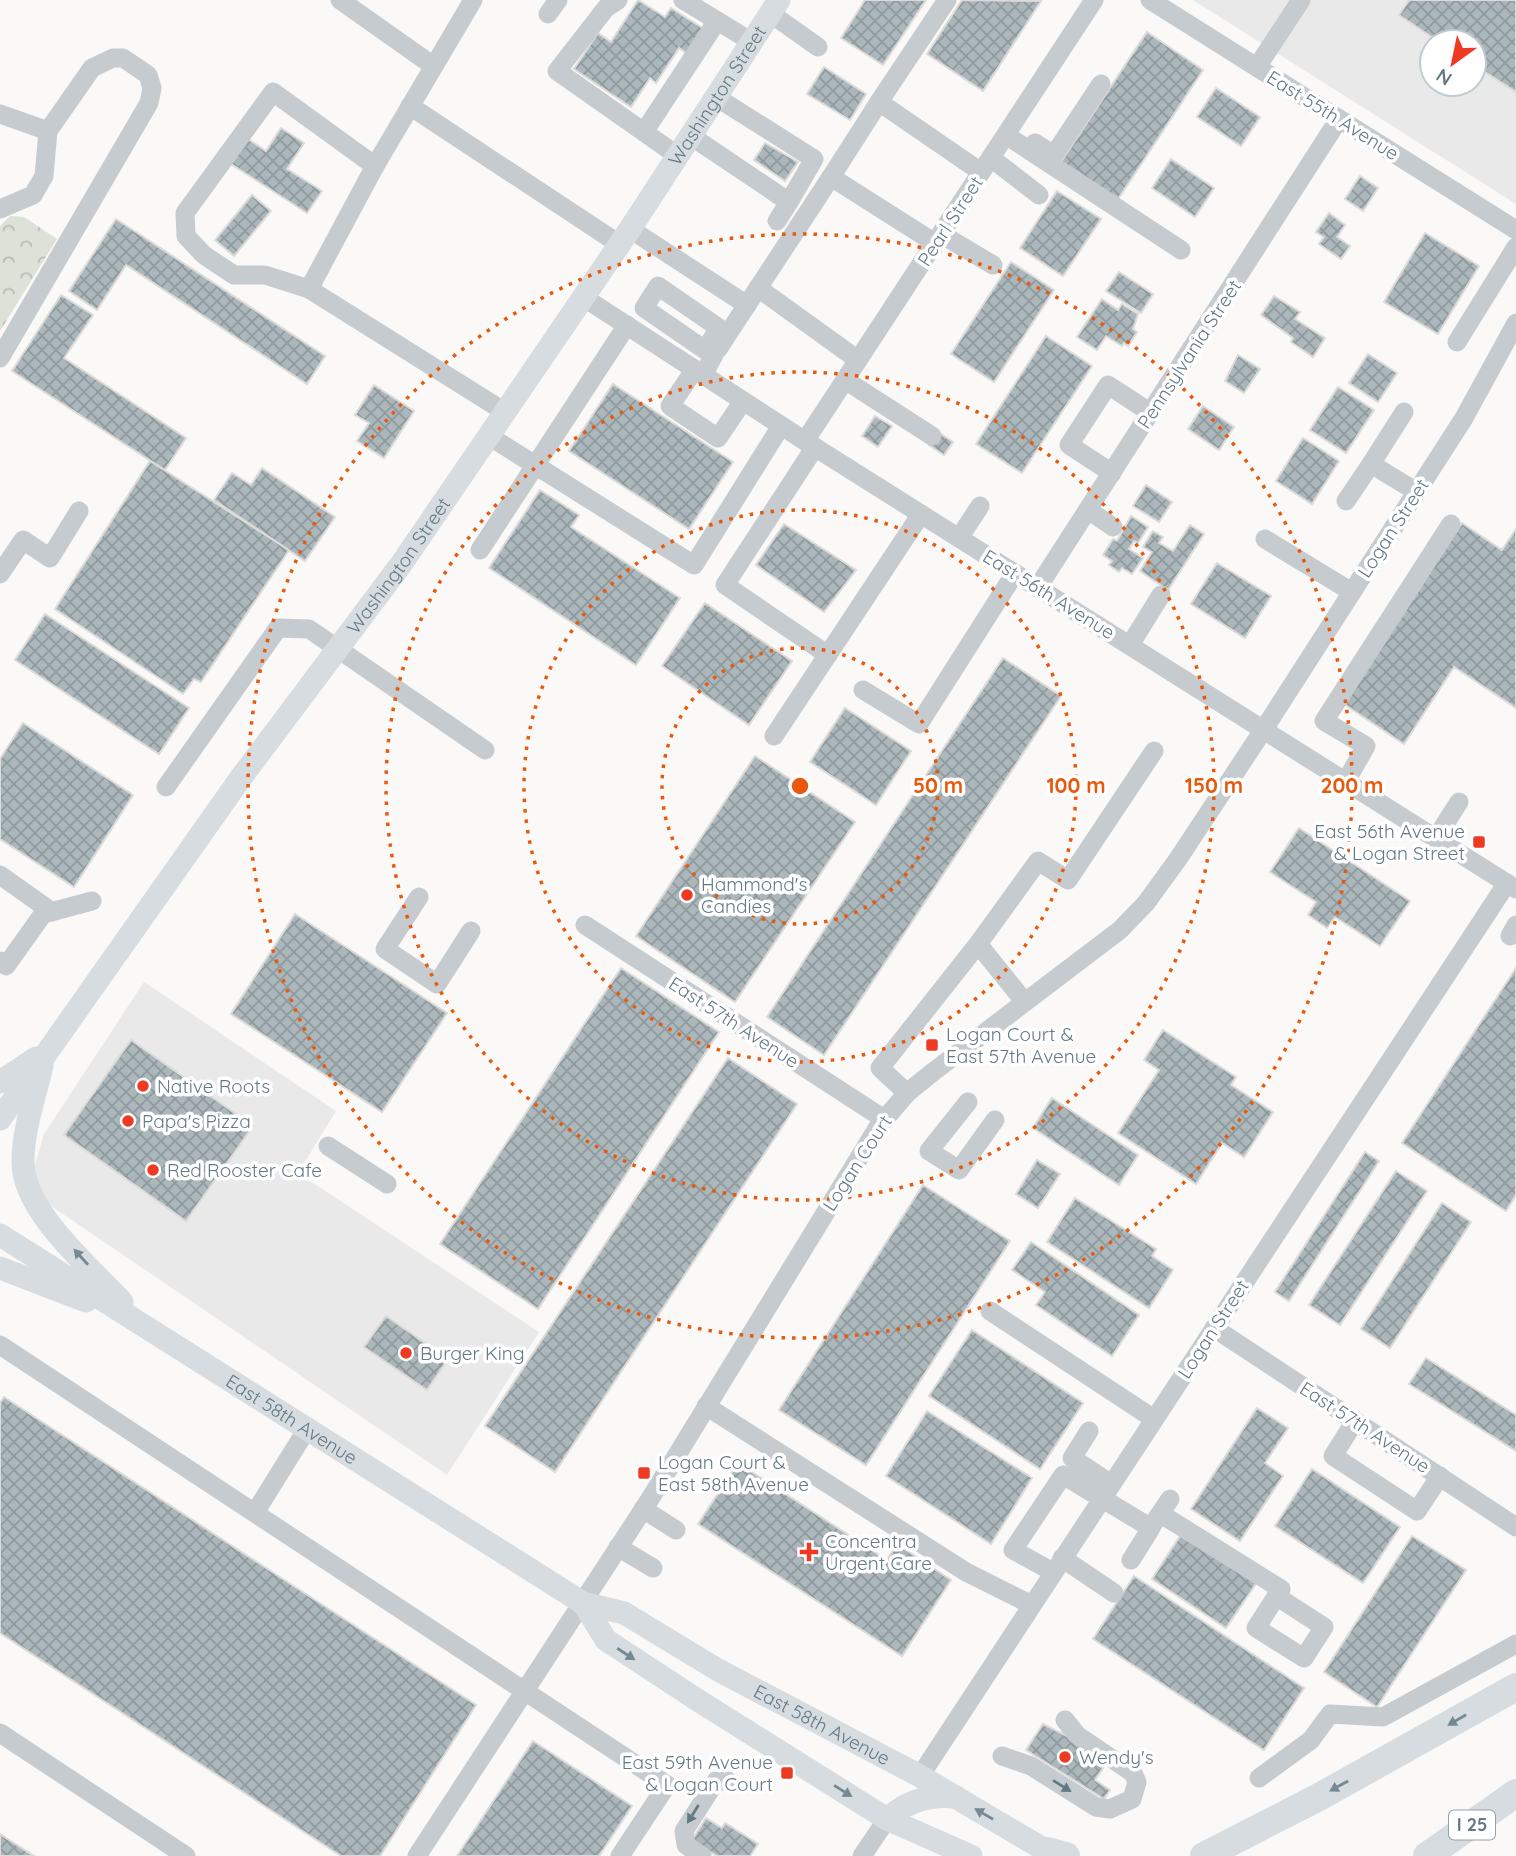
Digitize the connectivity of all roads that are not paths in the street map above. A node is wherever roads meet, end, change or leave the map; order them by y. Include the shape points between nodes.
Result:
1 (340, 0) edge
2 (473, 0) edge
3 (618, 0) edge
4 (683, 0) edge
5 (947, 0) edge
6 (1094, 0) edge
7 (1150, 0) edge
8 (1301, 0) edge
9 (775, 7) edge
10 (717, 21) junction
11 (752, 42) junction
12 (818, 47) dead end
13 (432, 65) junction
14 (1257, 67) junction
15 (1101, 84) dead end
16 (716, 97) junction
17 (879, 102) junction
18 (410, 106) junction
19 (0, 114) edge
20 (1339, 119) junction
21 (48, 131) junction
22 (1008, 131) junction
23 (644, 132) junction
24 (691, 136) junction
25 (678, 156) junction
26 (986, 165) junction
27 (375, 166) junction
28 (831, 177) junction
29 (1039, 195) dead end
30 (789, 202) junction
31 (0, 209) edge
32 (777, 221) dead end
33 (1516, 230) edge
34 (624, 237) junction
35 (938, 239) junction
36 (1516, 247) edge
37 (1181, 250) dead end
38 (993, 265) dead end
39 (758, 288) junction
40 (309, 289) junction
41 (583, 297) junction
42 (747, 305) junction
43 (1516, 323) edge
44 (626, 325) junction
45 (1457, 342) dead end
46 (0, 358) edge
47 (858, 360) junction
48 (699, 372) junction
49 (845, 380) junction
50 (743, 401) junction
51 (505, 412) junction
52 (1404, 412) dead end
53 (1151, 413) junction
54 (781, 426) junction
55 (489, 436) junction
56 (932, 436) dead end
57 (810, 444) junction
58 (1371, 464) junction
59 (537, 466) junction
60 (1112, 473) junction
61 (1417, 492) junction
62 (1346, 501) dead end
63 (980, 506) dead end
64 (1088, 510) junction
65 (79, 511) dead end
66 (921, 514) junction
67 (1451, 524) dead end
68 (1113, 527) dead end
69 (959, 538) junction
70 (1265, 539) dead end
71 (480, 550) dead end
72 (1015, 573) junction
73 (0, 574) edge
74 (1038, 587) junction
75 (1352, 592) junction
76 (1161, 595) dead end
77 (1129, 645) junction
78 (339, 648) junction
79 (828, 655) junction
80 (863, 690) dead end
81 (1264, 729) junction
82 (774, 736) dead end
83 (485, 750) dead end
84 (1154, 751) dead end
85 (1346, 781) junction
86 (166, 787) dead end
87 (1459, 802) dead end
88 (1436, 838) junction
89 (0, 875) edge
90 (1511, 886) edge
91 (419, 897) dead end
92 (92, 901) dead end
93 (52, 912) junction
94 (585, 925) dead end
95 (471, 931) dead end
96 (978, 944) junction
97 (0, 961) edge
98 (1024, 1001) junction
99 (45, 1052) junction
100 (0, 1082) edge
101 (907, 1093) junction
102 (968, 1102) dead end
103 (0, 1119) edge
104 (884, 1119) junction
105 (995, 1121) dead end
106 (328, 1146) dead end
107 (387, 1184) dead end
108 (0, 1235) edge
109 (0, 1268) edge
110 (990, 1311) dead end
111 (144, 1325) junction
112 (1214, 1328) junction
113 (0, 1345) edge
114 (706, 1406) junction
115 (1154, 1419) junction
116 (1355, 1421) junction
117 (307, 1429) junction
118 (1089, 1431) dead end
119 (1440, 1476) junction
120 (1106, 1491) junction
121 (643, 1509) junction
122 (256, 1511) junction
123 (1161, 1514) junction
124 (1516, 1527) edge
125 (676, 1530) dead end
126 (618, 1547) junction
127 (1131, 1560) dead end
128 (1058, 1565) junction
129 (653, 1568) dead end
130 (1114, 1593) dead end
131 (1276, 1596) dead end
132 (583, 1603) junction
133 (1032, 1605) junction
134 (1516, 1644) edge
135 (1516, 1687) edge
136 (527, 1691) junction
137 (1065, 1720) dead end
138 (0, 1733) edge
139 (1002, 1756) dead end
140 (920, 1776) junction
141 (1259, 1778) dead end
142 (728, 1781) dead end
143 (1516, 1793) edge
144 (956, 1797) junction
145 (887, 1819) junction
146 (1056, 1854) edge
147 (186, 1856) edge
148 (417, 1856) edge
149 (620, 1856) edge
150 (702, 1856) edge
151 (862, 1856) edge
152 (971, 1856) edge
153 (1204, 1856) edge
154 (1427, 1856) edge

1 - 13 street
2 - 13 street
3 - 23 street via 606,8 557,71
4 - 10 street
5 - 17 street
6 - 22 street, Pearl Street
7 - 14 street, East 55th Avenue
8 - 14 street
9 - 11 main road, Washington Street
9 - 12 street
10 - 11 street
10 - 23 street
11 - 16 main road, Washington Street
13 - 18 street
14 - 20 street, East 55th Avenue
15 - 22 street via 1054,155
16 - 24 main road, Washington Street
16 - 30 street via 814,159
17 - 26 street
17 - 28 street
18 - 27 street
18 - 34 street
19 - 21 street
20 - 33 street, East 55th Avenue
20 - 53 street, Pennsylvania Street
21 - 31 street via 44,176 33,195
21 - 46 street via 92,68 123,58 148,75 152,88 149,103
22 - 26 street, Pearl Street
22 - 37 street
23 - 25 street
24 - 25 main road, Washington Street
24 - 30 street
25 - 34 main road, Washington Street
26 - 29 street
26 - 35 street, Pearl Street
27 - 40 street
27 - 40 street via 273,92 185,213 186,236 234,275 265,275
28 - 35 street
28 - 39 street
30 - 32 street
34 - 41 main road, Washington Street
34 - 42 street
35 - 38 street
35 - 47 street, Pearl Street
36 - 45 street
39 - 42 street
39 - 47 street
40 - 51 street
41 - 44 street, East 56th Avenue
41 - 51 main road, Washington Street
42 - 48 street
43 - 61 street, Logan Street
44 - 48 street, East 56th Avenue
44 - 59 street
47 - 49 street, Pearl Street
48 - 50 street, East 56th Avenue
48 - 50 street via 670,406 718,438
49 - 56 street
49 - 57 street, Pearl Street
50 - 54 street, East 56th Avenue
51 - 55 main road, Washington Street
52 - 58 street
53 - 60 street, Pennsylvania Street
53 - 60 street via 1108,385 1101,395 1069,445
54 - 57 street, East 56th Avenue
54 - 59 street via 694,565
55 - 59 street
55 - 78 main road, Washington Street
57 - 66 street, East 56th Avenue
57 - 79 street, Pearl Street via 725,585
58 - 61 street
58 - 62 street
59 - 71 street
60 - 64 street, Pennsylvania Street
61 - 75 street, Logan Street
63 - 69 street
64 - 68 street
64 - 74 street, Pennsylvania Street
65 - 73 street via 50,558 23,540
66 - 69 street, East 56th Avenue
66 - 79 street
67 - 85 street via 1324,721 1366,746
69 - 72 street, East 56th Avenue
70 - 75 street
72 - 74 street, East 56th Avenue
72 - 80 street via 919,724
74 - 77 street, East 56th Avenue
75 - 81 street, Logan Street
76 - 77 street
77 - 81 street, East 56th Avenue
78 - 83 street
78 - 86 street via 309,629 278,628
78 - 99 main road, Washington Street
79 - 82 street
81 - 85 street, East 56th Avenue
81 - 98 street, Logan Court via 1134,917
84 - 96 street via 1068,880 1038,861
85 - 88 street, East 56th Avenue
87 - 88 street
88 - 90 street, East 56th Avenue
89 - 93 street
90 - 112 street, Logan Street
91 - 95 street via 385,949 437,984
92 - 93 street
93 - 97 street via 43,914 6,966
94 - 104 street, East 57th Avenue
96 - 98 street
96 - 101 street via 880,1068
98 - 101 street, Logan Court
99 - 100 main road
99 - 103 main road, Washington Street
111 -> 99 main road via 44,1217 30,1193 23,1161
101 - 104 street, Logan Court
102 - 105 street via 929,1151 959,1170
104 - 114 street, Logan Court
106 - 107 street
108 - 111 main road, East 58th Avenue
109 - 111 main road
110 - 115 street
111 - 117 main road, East 58th Avenue
112 - 115 street, Logan Street
112 - 116 street, East 57th Avenue
113 - 122 street
114 - 121 street, Logan Court
114 - 133 street via 966,1572
115 - 120 street, Logan Street
116 - 119 street, East 57th Avenue
116 - 119 street via 1333,1457 1417,1511
117 - 122 street
117 - 132 main road, East 58th Avenue
118 - 120 street via 1072,1458
119 - 124 street, East 57th Avenue
120 - 123 street
120 - 128 street, Logan Street
120 - 128 street via 1063,1475 1013,1550
121 - 125 street
121 - 126 street, Logan Court
122 - 136 street
123 - 127 street
123 - 131 street via 1281,1589
126 - 129 street
126 - 132 street, Logan Court
128 - 130 street
128 - 133 street, Logan Street
132 - 136 street, Logan Court
132 - 140 main road, East 58th Avenue via 624,1614 718,1670
132 -> 145 main road, East 58th Avenue via 606,1640
133 - 140 street, Logan Street
134 - 141 street via 1383,1717 1330,1714 1311,1740
135 -> 153 highway
136 - 148 street, Logan Court
136 - 149 street via 667,1785
139 -> 137 street via 1031,1766 1096,1807 1110,1809 1132,1799 1136,1791 1133,1773 1077,1735
138 - 147 street
140 - 144 main road, East 58th Avenue
142 -> 150 street via 716,1781 684,1831 686,1845
143 - 154 highway, I 25
144 - 145 main road via 916,1801
146 -> 144 main road, East 58th Avenue
145 - 151 street
145 - 152 main road, East 58th Avenue

